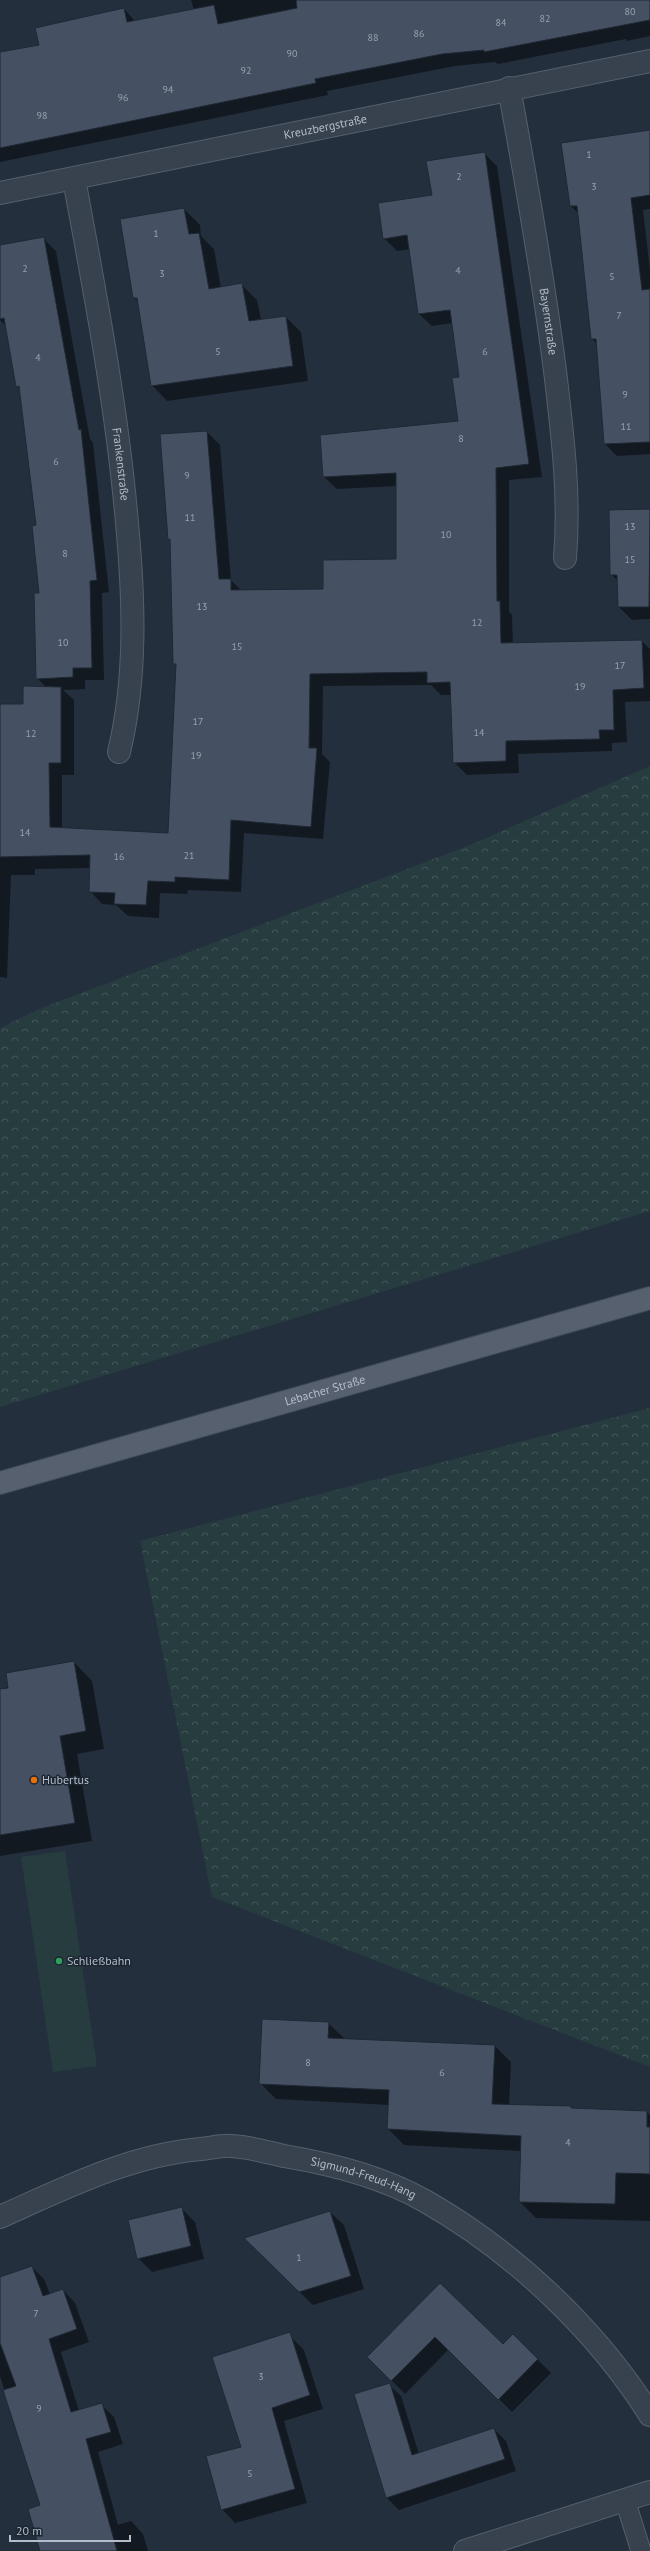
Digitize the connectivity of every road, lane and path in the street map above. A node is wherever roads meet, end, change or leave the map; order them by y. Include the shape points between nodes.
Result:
1 (650, 61) edge
2 (509, 88) junction
3 (74, 179) junction
4 (0, 194) edge
5 (565, 558) dead end
6 (119, 752) dead end
7 (650, 1298) edge
8 (0, 1483) edge
9 (0, 2217) edge
10 (650, 2415) edge
11 (650, 2492) edge
12 (625, 2500) junction
13 (465, 2551) edge
14 (641, 2551) edge

1 - 2 street, Kreuzbergstraße
2 - 3 street, Kreuzbergstraße
2 - 5 street, Bayernstraße via 549,323 566,469 568,523
3 - 4 street, Kreuzbergstraße
3 - 6 street, Frankenstraße via 111,388 130,558 131,691
7 - 8 main road, Lebacher Straße
9 - 10 street, Sigmund-Freud-Hang via 76,2183 146,2157 190,2150 232,2146 361,2173 424,2200 495,2246 561,2306 609,2360
11 - 12 street
12 - 13 street
12 - 14 lane

